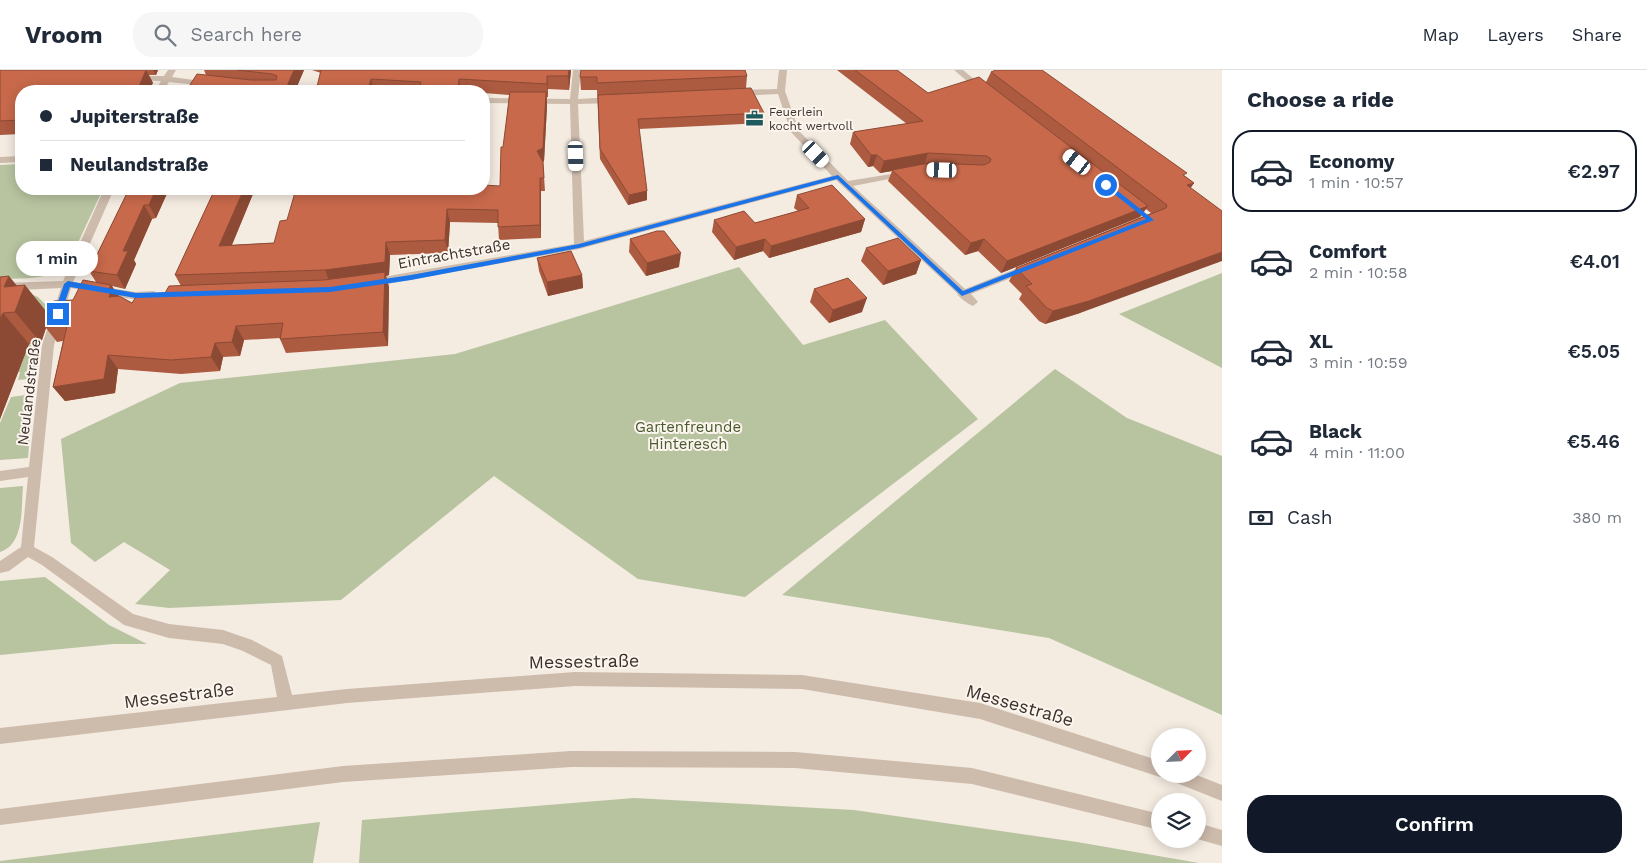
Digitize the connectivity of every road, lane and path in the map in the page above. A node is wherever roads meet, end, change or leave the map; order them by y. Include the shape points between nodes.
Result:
1 (172, 70) edge
2 (577, 70) edge
3 (783, 70) edge
4 (958, 70) edge
5 (119, 78) edge
6 (166, 79) junction
7 (162, 85) edge
8 (222, 85) edge
9 (781, 91) junction
10 (732, 93) edge
11 (989, 94) edge
12 (623, 99) edge
13 (490, 101) edge
14 (574, 102) junction
15 (15, 159) edge
16 (0, 160) edge
17 (914, 172) edge
18 (842, 180) junction
19 (106, 195) edge
20 (579, 246) junction
21 (1034, 265) edge
22 (68, 284) junction
23 (357, 285) edge
24 (0, 287) edge
25 (962, 294) junction
26 (165, 295) edge
27 (973, 302) dead end
28 (35, 471) junction
29 (0, 476) edge
30 (27, 550) junction
31 (0, 567) edge
32 (286, 703) junction
33 (0, 736) edge
34 (1151, 766) edge
35 (1197, 783) edge
36 (1222, 793) edge
37 (0, 817) edge
38 (1151, 820) edge
39 (1206, 833) edge
40 (1222, 838) edge

1 - 6 street
2 - 14 street
3 - 9 street
4 - 11 street
5 - 6 street
6 - 7 street
6 - 8 street
9 - 10 street
9 - 18 street via 795,132
12 - 14 street
13 - 14 street
14 - 20 street
15 - 16 street
17 - 18 street, Eintrachtstraße
18 - 20 street, Eintrachtstraße
18 - 25 street
19 - 22 street, Neulandstraße
20 - 23 street, Eintrachtstraße
21 - 25 street
22 - 24 street
22 - 26 street via 136,296
22 - 28 street, Neulandstraße via 48,345
25 - 27 street
28 - 29 street
28 - 30 street, Neulandstraße
30 - 31 street
30 - 32 street via 130,620 169,631 223,637 277,661
32 - 33 street, Messestraße
32 - 34 street, Messestraße via 575,679 802,682 980,711
35 - 36 street
37 - 38 street via 343,774 580,759 795,760 972,776
39 - 40 street

